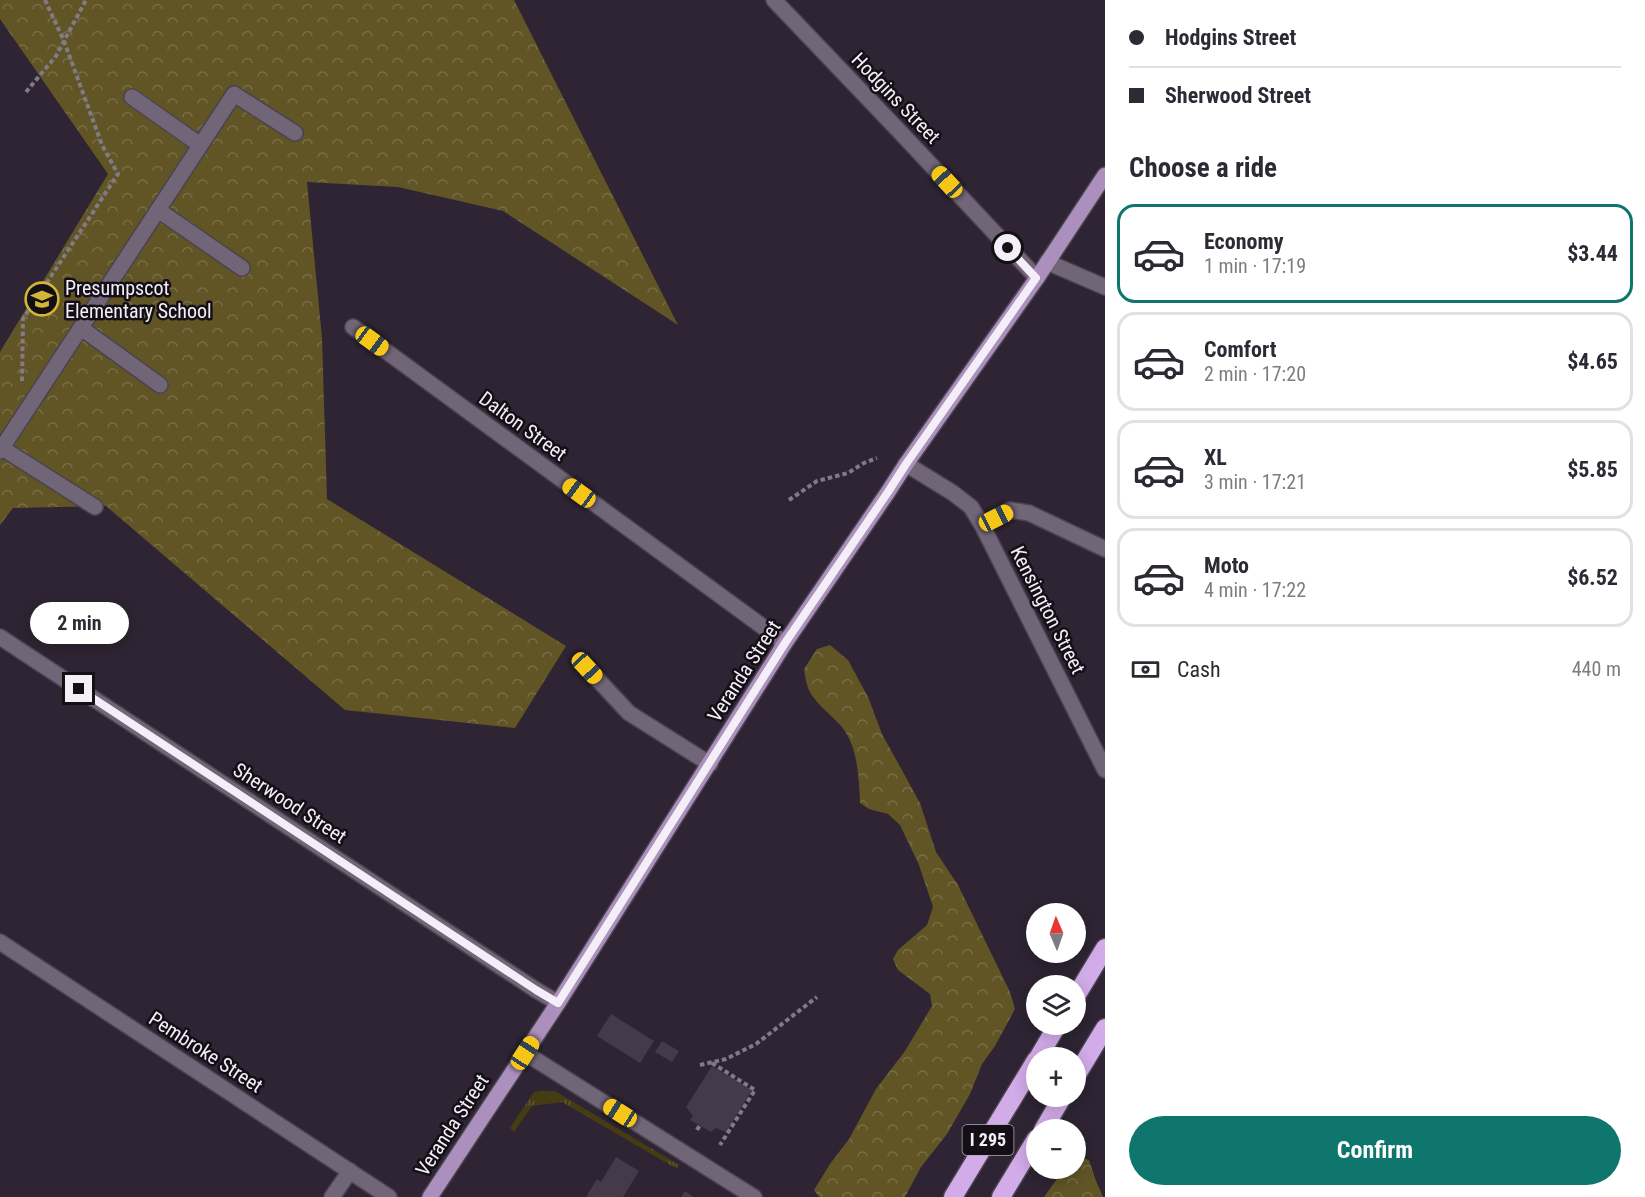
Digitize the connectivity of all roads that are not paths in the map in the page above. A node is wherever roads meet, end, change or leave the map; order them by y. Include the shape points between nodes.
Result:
1 (774, 0) edge
2 (132, 98) dead end
3 (295, 133) dead end
4 (200, 145) junction
5 (1105, 175) edge
6 (158, 210) junction
7 (1047, 262) junction
8 (242, 268) dead end
9 (1036, 278) junction
10 (1105, 287) edge
11 (353, 327) dead end
12 (81, 328) junction
13 (160, 385) dead end
14 (1, 449) edge
15 (906, 464) junction
16 (95, 507) dead end
17 (982, 525) junction
18 (1105, 549) edge
19 (0, 637) edge
20 (785, 643) junction
21 (587, 668) dead end
22 (710, 764) junction
23 (1105, 770) edge
24 (0, 942) edge
25 (1105, 948) edge
26 (1086, 979) edge
27 (558, 1003) junction
28 (1105, 1028) edge
29 (525, 1053) junction
30 (1086, 1059) edge
31 (1026, 1078) edge
32 (1026, 1156) edge
33 (350, 1171) junction
34 (332, 1197) edge
35 (389, 1197) edge
36 (430, 1197) edge
37 (754, 1197) edge
38 (952, 1197) edge
39 (1001, 1197) edge

1 - 9 street, Hodgins Street
2 - 4 street
3 - 4 street via 234,93
4 - 6 street
5 - 7 main road, Veranda Street
6 - 8 street
6 - 12 street
7 - 9 main road, Veranda Street
7 - 10 street
9 - 15 main road, Veranda Street
11 - 20 street, Dalton Street
12 - 13 street
12 - 14 street
14 - 16 street
15 - 17 street, Kensington Street via 971,507
15 - 20 main road, Veranda Street
17 - 18 street via 1010,510 1029,513
17 - 23 street, Kensington Street
19 - 27 street, Sherwood Street
20 - 22 main road, Veranda Street
21 - 22 street via 629,713
22 - 27 main road, Veranda Street
24 - 33 street, Pembroke Street
25 - 26 highway
27 - 29 main road, Veranda Street
28 - 30 highway
29 - 36 main road, Veranda Street
29 - 37 street
31 - 38 highway, I 295
32 - 39 highway, I 295
33 - 34 street
33 - 35 street, Pembroke Street

